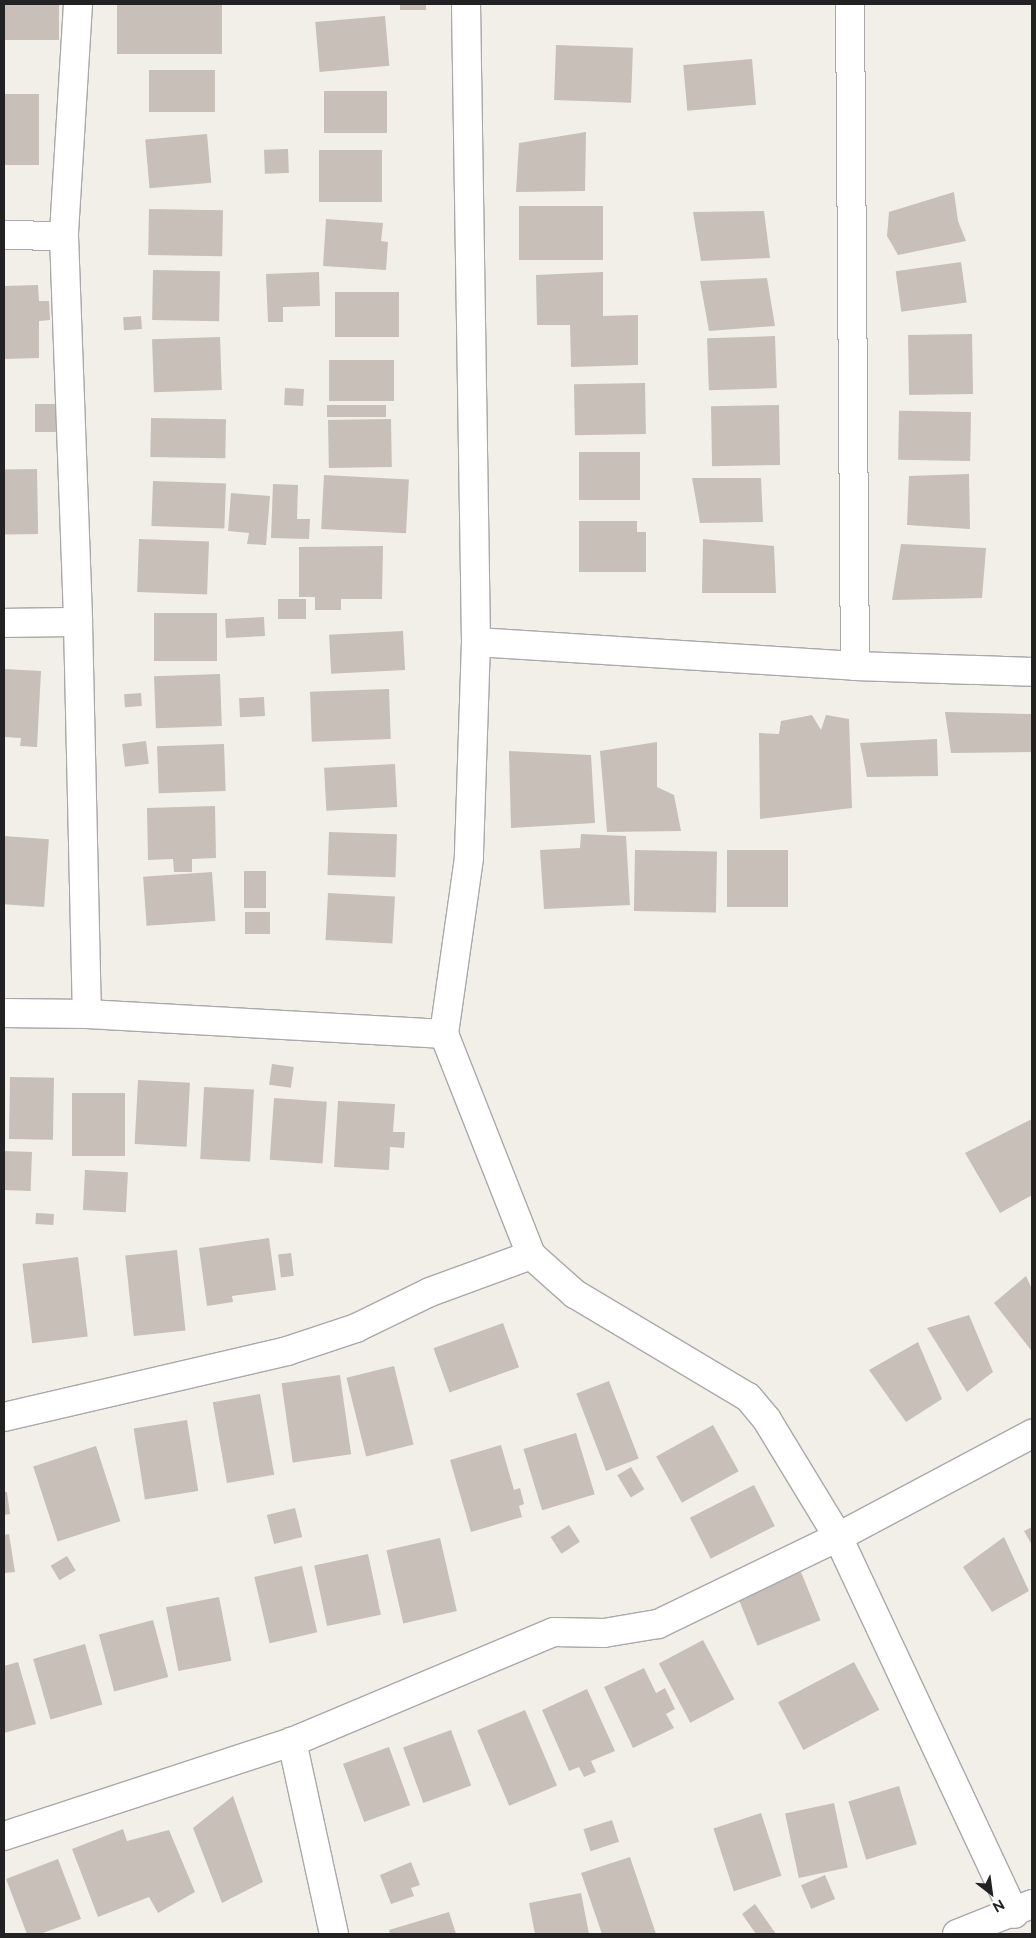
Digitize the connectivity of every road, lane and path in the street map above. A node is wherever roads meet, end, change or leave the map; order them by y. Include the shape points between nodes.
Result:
1 (78, 4) edge
2 (466, 4) edge
3 (850, 4) edge
4 (4, 235) edge
5 (64, 236) junction
6 (78, 622) junction
7 (4, 623) edge
8 (476, 642) junction
9 (855, 666) junction
10 (1032, 672) edge
11 (4, 1013) edge
12 (86, 1014) junction
13 (444, 1034) junction
14 (532, 1255) junction
15 (4, 1417) edge
16 (1032, 1434) edge
17 (838, 1537) junction
18 (292, 1742) junction
19 (4, 1836) edge
20 (1024, 1909) edge
21 (334, 1934) edge
22 (957, 1934) edge

1 - 5 street
2 - 8 street
3 - 9 street
4 - 5 street
5 - 6 street
6 - 7 street
6 - 12 street
8 - 9 street
8 - 13 street via 469,858
9 - 10 street
11 - 12 street
12 - 13 street
13 - 14 street
14 - 15 street via 430,1292 356,1328 287,1351
14 - 17 street via 575,1294 748,1397 767,1420
16 - 17 street
17 - 18 street via 658,1624 604,1632 554,1632
17 - 20 street
18 - 19 street
18 - 21 street
20 - 22 street

